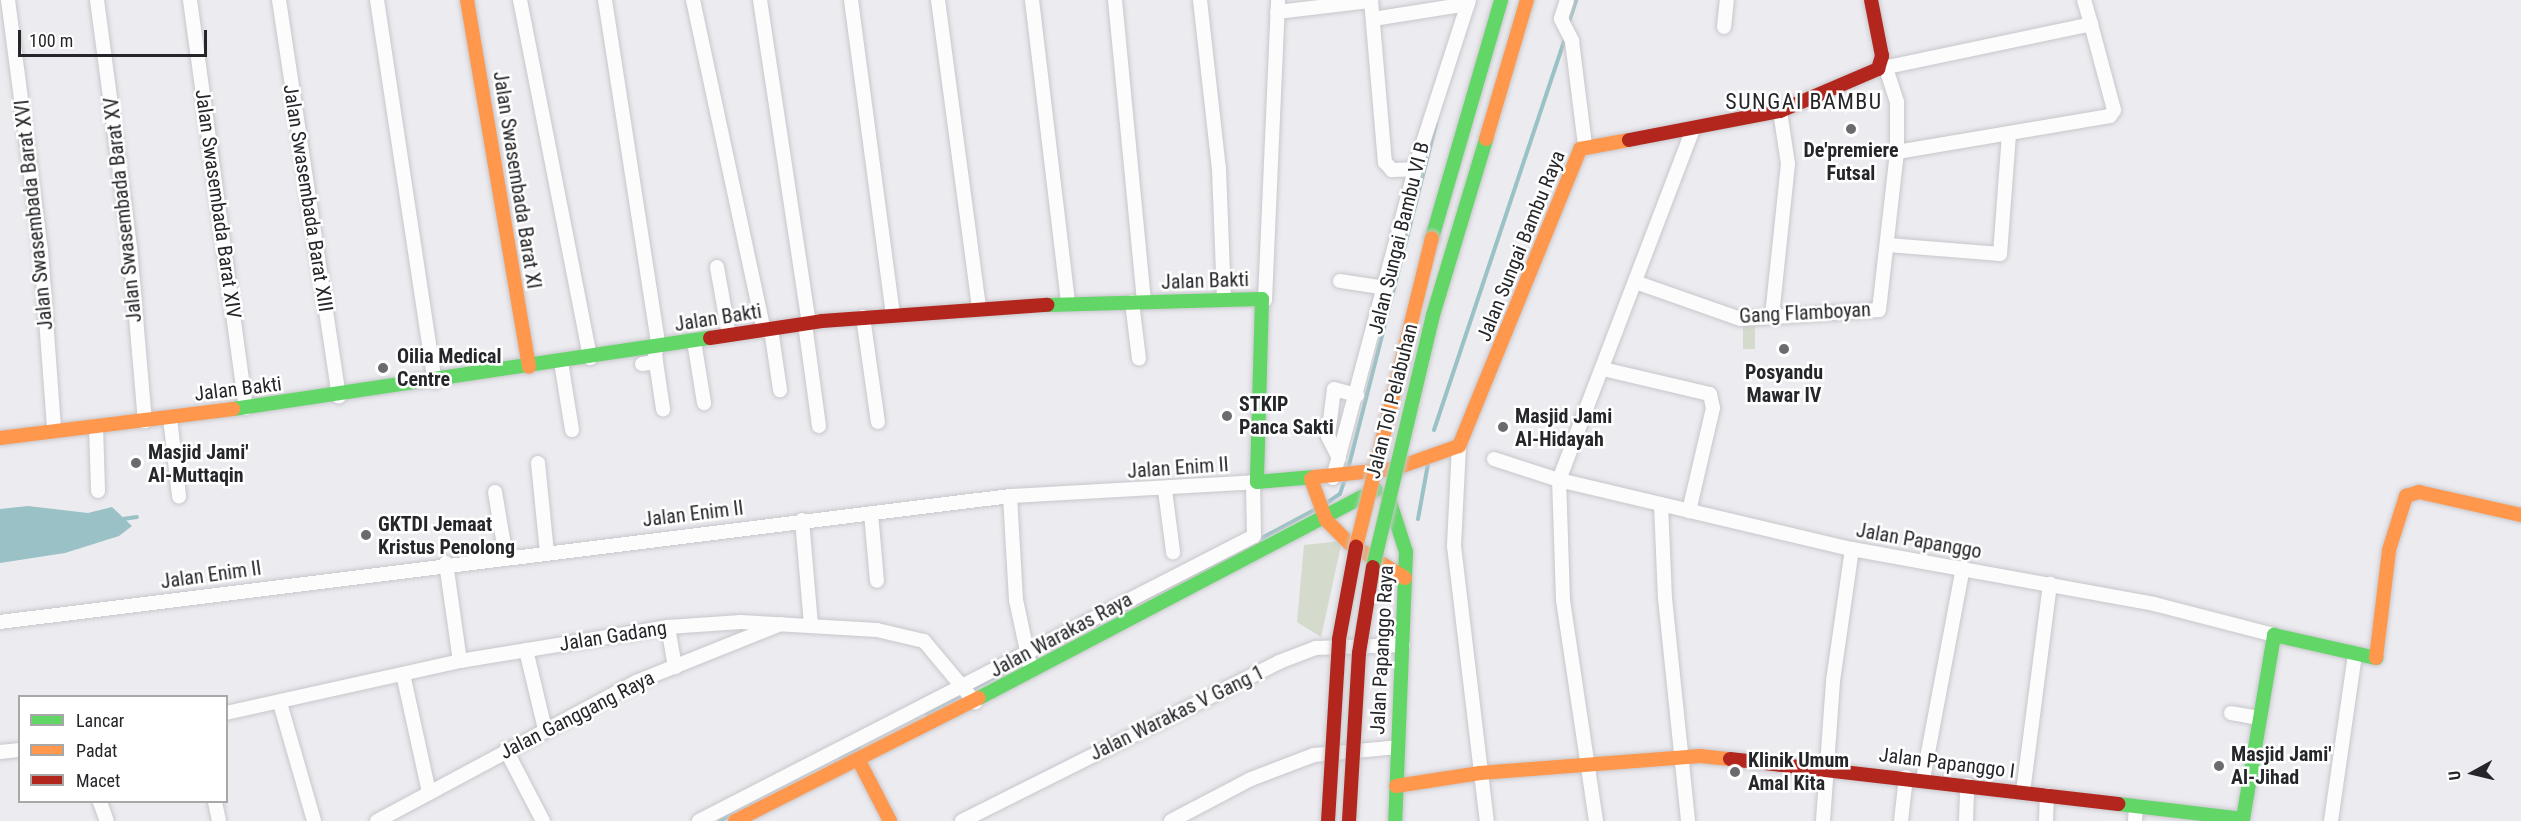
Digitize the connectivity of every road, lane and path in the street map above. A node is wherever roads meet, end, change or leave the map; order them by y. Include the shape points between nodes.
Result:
1 (8, 0) edge
2 (97, 0) edge
3 (190, 0) edge
4 (279, 0) edge
5 (377, 0) edge
6 (467, 0) edge
7 (520, 0) edge
8 (605, 0) edge
9 (693, 0) edge
10 (760, 0) edge
11 (851, 0) edge
12 (938, 0) edge
13 (1032, 0) edge
14 (1115, 0) edge
15 (1200, 0) edge
16 (1371, 0) edge
17 (1501, 0) edge
18 (1527, 0) edge
19 (1567, 0) edge
20 (1727, 0) edge
21 (1871, 0) edge
22 (2084, 0) edge
23 (1468, 2) edge
24 (1277, 6) edge
25 (1373, 19) junction
26 (2091, 24) junction
27 (1724, 27) dead end
28 (1882, 69) junction
29 (1780, 111) junction
30 (1692, 132) junction
31 (2009, 134) junction
32 (1585, 146) junction
33 (1897, 152) junction
34 (1415, 169) junction
35 (1889, 245) junction
36 (717, 267) dead end
37 (1340, 281) dead end
38 (1638, 283) junction
39 (1386, 288) junction
40 (1224, 300) junction
41 (1265, 300) junction
42 (1138, 302) junction
43 (1068, 303) junction
44 (980, 309) junction
45 (893, 314) junction
46 (1772, 316) junction
47 (863, 317) junction
48 (807, 323) junction
49 (767, 330) junction
50 (729, 335) junction
51 (694, 341) junction
52 (656, 352) junction
53 (590, 358) junction
54 (1139, 359) dead end
55 (561, 362) junction
56 (642, 364) dead end
57 (529, 367) junction
58 (1603, 369) junction
59 (435, 382) junction
60 (780, 390) dead end
61 (1356, 394) junction
62 (339, 396) junction
63 (704, 403) dead end
64 (246, 408) junction
65 (663, 409) dead end
66 (170, 418) junction
67 (145, 421) junction
68 (878, 422) dead end
69 (96, 426) junction
70 (819, 426) dead end
71 (54, 430) junction
72 (572, 430) dead end
73 (0, 438) edge
74 (1459, 446) junction
75 (1339, 458) junction
76 (1494, 459) dead end
77 (538, 463) dead end
78 (1394, 468) junction
79 (1343, 476) junction
80 (1311, 479) junction
81 (1559, 480) junction
82 (1255, 482) junction
83 (1383, 486) junction
84 (1165, 490) junction
85 (98, 491) dead end
86 (495, 492) dead end
87 (179, 496) dead end
88 (1010, 496) junction
89 (1661, 504) junction
90 (1689, 511) junction
91 (871, 513) junction
92 (2521, 515) edge
93 (1324, 516) junction
94 (802, 520) junction
95 (1852, 549) junction
96 (1173, 552) dead end
97 (546, 553) junction
98 (506, 557) junction
99 (446, 563) junction
100 (1214, 566) junction
101 (1963, 568) junction
102 (1405, 578) junction
103 (877, 581) dead end
104 (2050, 584) junction
105 (1165, 589) junction
106 (0, 622) edge
107 (783, 623) junction
108 (811, 624) junction
109 (668, 627) junction
110 (2274, 635) junction
111 (1403, 645) junction
112 (526, 650) junction
113 (2355, 654) junction
114 (460, 661) junction
115 (1027, 661) junction
116 (675, 667) junction
117 (404, 674) junction
118 (970, 693) junction
119 (280, 703) junction
120 (228, 713) edge
121 (2231, 713) dead end
122 (2260, 718) junction
123 (544, 729) junction
124 (1398, 747) junction
125 (18, 750) edge
126 (506, 750) junction
127 (0, 752) edge
128 (1681, 757) junction
129 (858, 759) junction
130 (1588, 763) junction
131 (1824, 767) junction
132 (1480, 773) junction
133 (1906, 777) junction
134 (1923, 779) junction
135 (1967, 785) junction
136 (1397, 786) junction
137 (429, 792) junction
138 (2023, 792) junction
139 (2047, 795) junction
140 (101, 803) edge
141 (215, 803) edge
142 (2136, 806) junction
143 (2181, 816) edge
144 (2243, 820) edge
145 (107, 821) edge
146 (219, 821) edge
147 (314, 821) edge
148 (377, 821) edge
149 (543, 821) edge
150 (699, 821) edge
151 (735, 821) edge
152 (890, 821) edge
153 (962, 821) edge
154 (1171, 821) edge
155 (1328, 821) edge
156 (1349, 821) edge
157 (1395, 821) edge
158 (1487, 821) edge
159 (1596, 821) edge
160 (1689, 821) edge
161 (1823, 821) edge
162 (1901, 821) edge
163 (1966, 821) edge
164 (2046, 821) edge
165 (2135, 821) edge
166 (2331, 821) edge

1 - 71 street, Jalan Swasembada Barat XVI via 41,251
2 - 67 street, Jalan Swasembada Barat XV via 130,247
3 - 64 street, Jalan Swasembada Barat XIV
4 - 62 street, Jalan Swasembada Barat XIII
5 - 59 street
6 - 57 main road, Jalan Swasembada Barat XI
7 - 53 street
8 - 52 street
9 - 49 street
10 - 48 street
11 - 45 street
12 - 44 street
13 - 43 street
14 - 42 street
15 - 40 street via 1219,169
16 - 24 street
16 - 25 street
17 - 155 main road, Jalan Tol Pelabuhan, bridge via 1432,238 1350,569 1339,639
18 - 156 main road, Jalan Tol Pelabuhan, bridge via 1433,315 1377,553 1359,653
19 - 32 street via 1563,24 1572,40
20 - 27 street
21 - 28 main road
22 - 26 street
23 - 25 street
23 - 34 street, Jalan Sungai Bambu VI B
24 - 41 street
25 - 34 street via 1385,162 1392,170
26 - 28 street
26 - 31 street via 2112,114
28 - 29 main road, Jalan Sungai Bambu Raya
28 - 33 street, Gang Flamboyan via 1897,102
29 - 30 main road, Jalan Sungai Bambu Raya
29 - 46 street via 1788,164
30 - 32 main road, Jalan Sungai Bambu Raya
30 - 38 street
31 - 33 street
31 - 35 street via 2000,254
32 - 74 main road, Jalan Sungai Bambu Raya via 1574,159
33 - 35 street, Gang Flamboyan
34 - 39 street, Jalan Sungai Bambu VI B
35 - 46 street, Gang Flamboyan via 1881,307 1876,312
36 - 50 street
37 - 39 street
38 - 46 street, Gang Flamboyan via 1732,317
38 - 58 street
39 - 61 street, Jalan Sungai Bambu VI B
40 - 41 main road, Jalan Bakti
40 - 42 main road, Jalan Bakti
41 - 82 main road, Jalan Bakti
42 - 43 main road, Jalan Bakti
42 - 54 street
43 - 44 main road, Jalan Bakti
44 - 45 main road, Jalan Bakti
45 - 47 main road, Jalan Bakti
47 - 48 main road, Jalan Bakti
47 - 68 street
48 - 49 main road, Jalan Bakti
48 - 70 street
49 - 50 main road, Jalan Bakti
49 - 60 street
50 - 51 main road, Jalan Bakti
51 - 52 main road, Jalan Bakti
51 - 63 street
52 - 53 main road, Jalan Bakti
52 - 56 street
52 - 65 street
53 - 55 main road, Jalan Bakti
55 - 57 main road, Jalan Bakti
55 - 72 street
57 - 59 main road, Jalan Bakti
58 - 81 street
58 - 90 street via 1710,394 1713,408
59 - 62 main road, Jalan Bakti
61 - 75 street, Jalan Sungai Bambu VI B
61 - 75 street via 1334,389 1328,436
62 - 64 main road, Jalan Bakti
64 - 66 main road, Jalan Bakti
66 - 67 main road, Jalan Bakti
66 - 87 street
67 - 69 main road, Jalan Bakti
69 - 71 main road, Jalan Bakti
69 - 85 street
71 - 73 main road, Jalan Bakti
74 - 78 main road
74 - 132 street via 1454,546
75 - 79 street, Jalan Sungai Bambu VI B
76 - 81 street, Jalan Papanggo
77 - 97 street
78 - 79 main road, Jalan Enim II
78 - 83 main road
79 - 80 main road, Jalan Enim II
80 - 82 main road, Jalan Enim II
80 - 93 main road
81 - 89 street, Jalan Papanggo
81 - 130 street via 1563,599
82 - 84 street, Jalan Enim II
82 - 100 street via 1255,535
83 - 93 main road, Jalan Warakas Raya
83 - 102 main road, Jalan Papanggo Raya via 1402,526
84 - 88 street, Jalan Enim II
84 - 96 street
86 - 98 street
88 - 91 street, Jalan Enim II
88 - 115 street
89 - 90 street, Jalan Papanggo
89 - 128 street
90 - 95 street, Jalan Papanggo
91 - 94 street, Jalan Enim II
91 - 103 street
92 - 113 main road, Jalan Papanggo via 2419,492 2401,499 2376,658
93 - 100 main road, Jalan Warakas Raya
93 - 102 main road via 1349,543
94 - 97 street, Jalan Enim II
94 - 108 street
95 - 101 street, Jalan Papanggo
95 - 131 street
97 - 98 street, Jalan Enim II
98 - 99 street, Jalan Enim II
99 - 106 street, Jalan Enim II
99 - 114 street
100 - 105 main road, Jalan Warakas Raya
100 - 105 street
101 - 104 street, Jalan Papanggo
101 - 134 street
102 - 111 main road, Jalan Papanggo Raya
104 - 110 street, Jalan Papanggo
104 - 138 street
105 - 115 main road, Jalan Warakas Raya
105 - 115 street
107 - 108 street, Jalan Gadang
107 - 109 street, Jalan Gadang
107 - 116 street, Jalan Ganggang Raya
108 - 118 street, Jalan Gadang via 877,630 924,641
109 - 112 street, Jalan Gadang
109 - 116 street
110 - 113 main road, Jalan Papanggo
110 - 122 main road
111 - 124 main road, Jalan Papanggo Raya
111 - 153 street, Jalan Warakas V Gang 1 via 1316,648 1279,662
112 - 114 street, Jalan Gadang
112 - 123 street
113 - 166 street
114 - 117 street, Jalan Gadang
115 - 118 main road, Jalan Warakas Raya
115 - 118 street
116 - 123 street, Jalan Ganggang Raya
117 - 119 street, Jalan Gadang
117 - 137 street
118 - 129 main road, Jalan Warakas Raya
118 - 150 street
119 - 120 street, Jalan Gadang
119 - 147 street
121 - 122 street
122 - 144 main road
123 - 126 street, Jalan Ganggang Raya
124 - 136 main road, Jalan Papanggo Raya
124 - 154 street via 1314,755 1251,779
125 - 127 street
126 - 137 street, Jalan Ganggang Raya
126 - 149 street
128 - 130 main road, Jalan Papanggo I
128 - 131 main road, Jalan Papanggo I
128 - 160 street
129 - 151 main road, Jalan Warakas Raya
129 - 152 main road
130 - 132 main road, Jalan Papanggo I
130 - 159 street
131 - 133 main road, Jalan Papanggo I
131 - 161 street
132 - 136 main road, Jalan Papanggo I
132 - 158 street
133 - 134 main road, Jalan Papanggo I
133 - 162 street
134 - 135 main road, Jalan Papanggo I
135 - 138 main road, Jalan Papanggo I
135 - 163 street
136 - 157 main road, Jalan Papanggo Raya
137 - 148 street, Jalan Ganggang Raya
138 - 139 main road, Jalan Papanggo I
139 - 142 main road, Jalan Papanggo I
139 - 164 street
140 - 145 street
141 - 146 street
142 - 143 main road, Jalan Papanggo I
142 - 165 street
143 - 144 main road, Jalan Papanggo I

